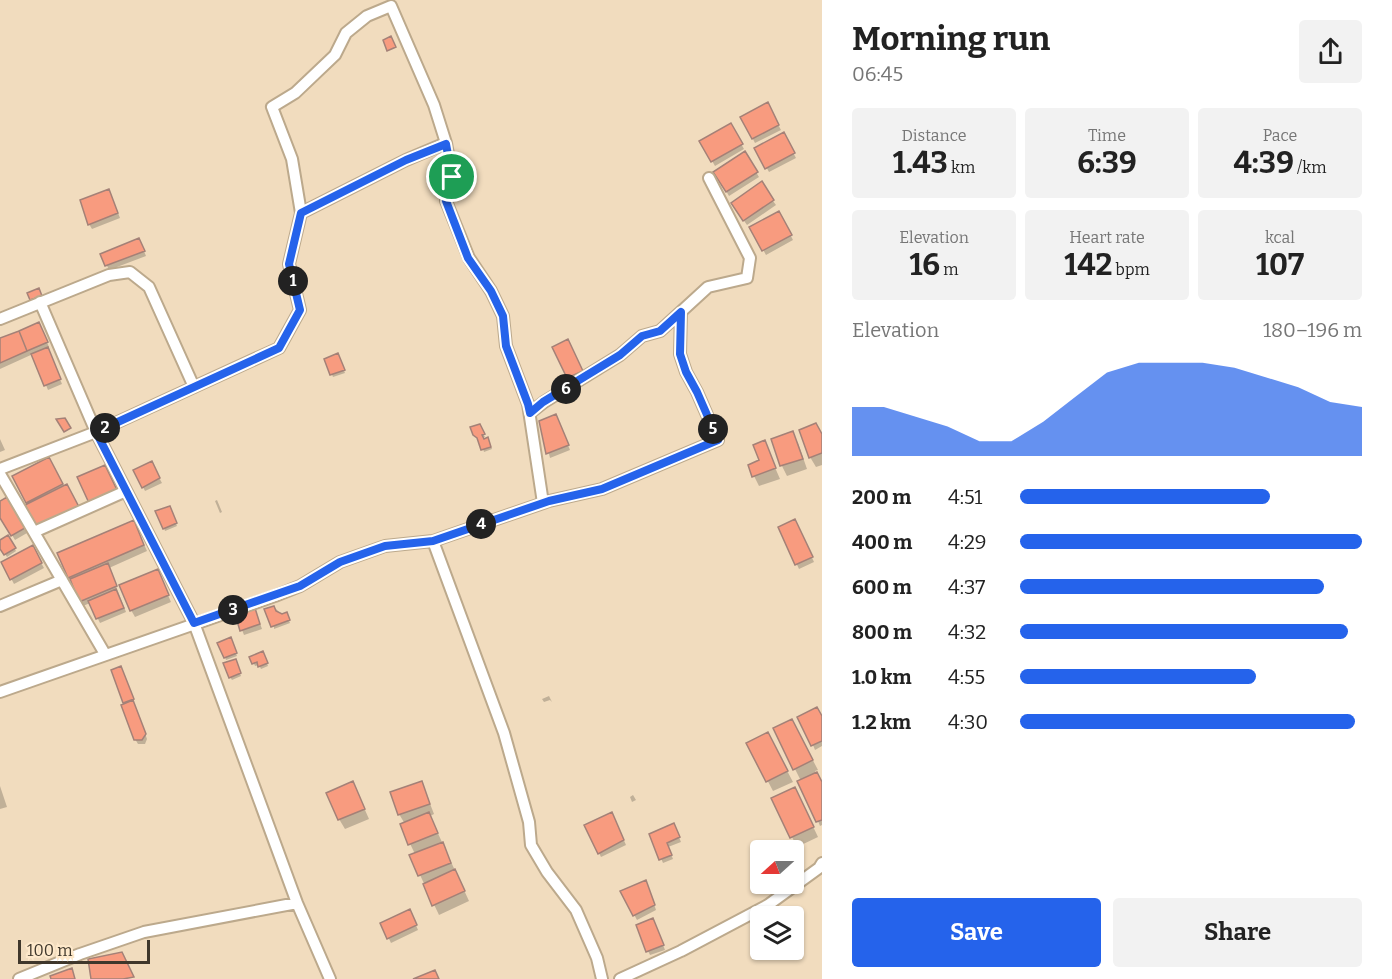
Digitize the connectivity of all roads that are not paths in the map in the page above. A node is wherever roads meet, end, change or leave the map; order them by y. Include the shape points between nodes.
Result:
1 (446, 144) junction
2 (709, 178) dead end
3 (301, 213) junction
4 (40, 302) junction
5 (681, 312) junction
6 (0, 319) edge
7 (194, 387) junction
8 (530, 413) junction
9 (96, 432) junction
10 (0, 469) edge
11 (0, 474) edge
12 (126, 492) junction
13 (543, 503) junction
14 (34, 532) junction
15 (433, 541) junction
16 (62, 580) junction
17 (0, 606) edge
18 (194, 623) junction
19 (105, 654) junction
20 (0, 692) edge
21 (822, 863) edge
22 (297, 903) junction
23 (19, 979) edge
24 (330, 979) edge
25 (602, 979) edge
26 (620, 979) edge

1 - 3 street
1 - 3 street via 434,105 391,6 368,16 346,33 334,55 295,93 272,107 292,159
1 - 8 street via 452,177 446,201 468,258 503,316 506,346
2 - 5 street via 750,258 747,278 708,287
3 - 7 street via 289,264 300,310 279,348
4 - 6 street
4 - 7 street via 109,275 130,272 149,287
4 - 9 street
5 - 8 street via 660,331 642,336 620,355
5 - 13 street via 680,354 718,440 602,489
7 - 9 street
8 - 13 street
9 - 10 street
9 - 12 street
11 - 14 street
12 - 14 street
12 - 18 street
13 - 15 street
14 - 16 street
15 - 18 street via 385,546 340,562 300,586
15 - 25 street via 504,733 529,822 531,845 576,910
16 - 17 street
16 - 19 street
18 - 19 street
18 - 22 street
19 - 20 street
21 - 26 street via 768,904
22 - 23 street via 144,932
22 - 24 street

